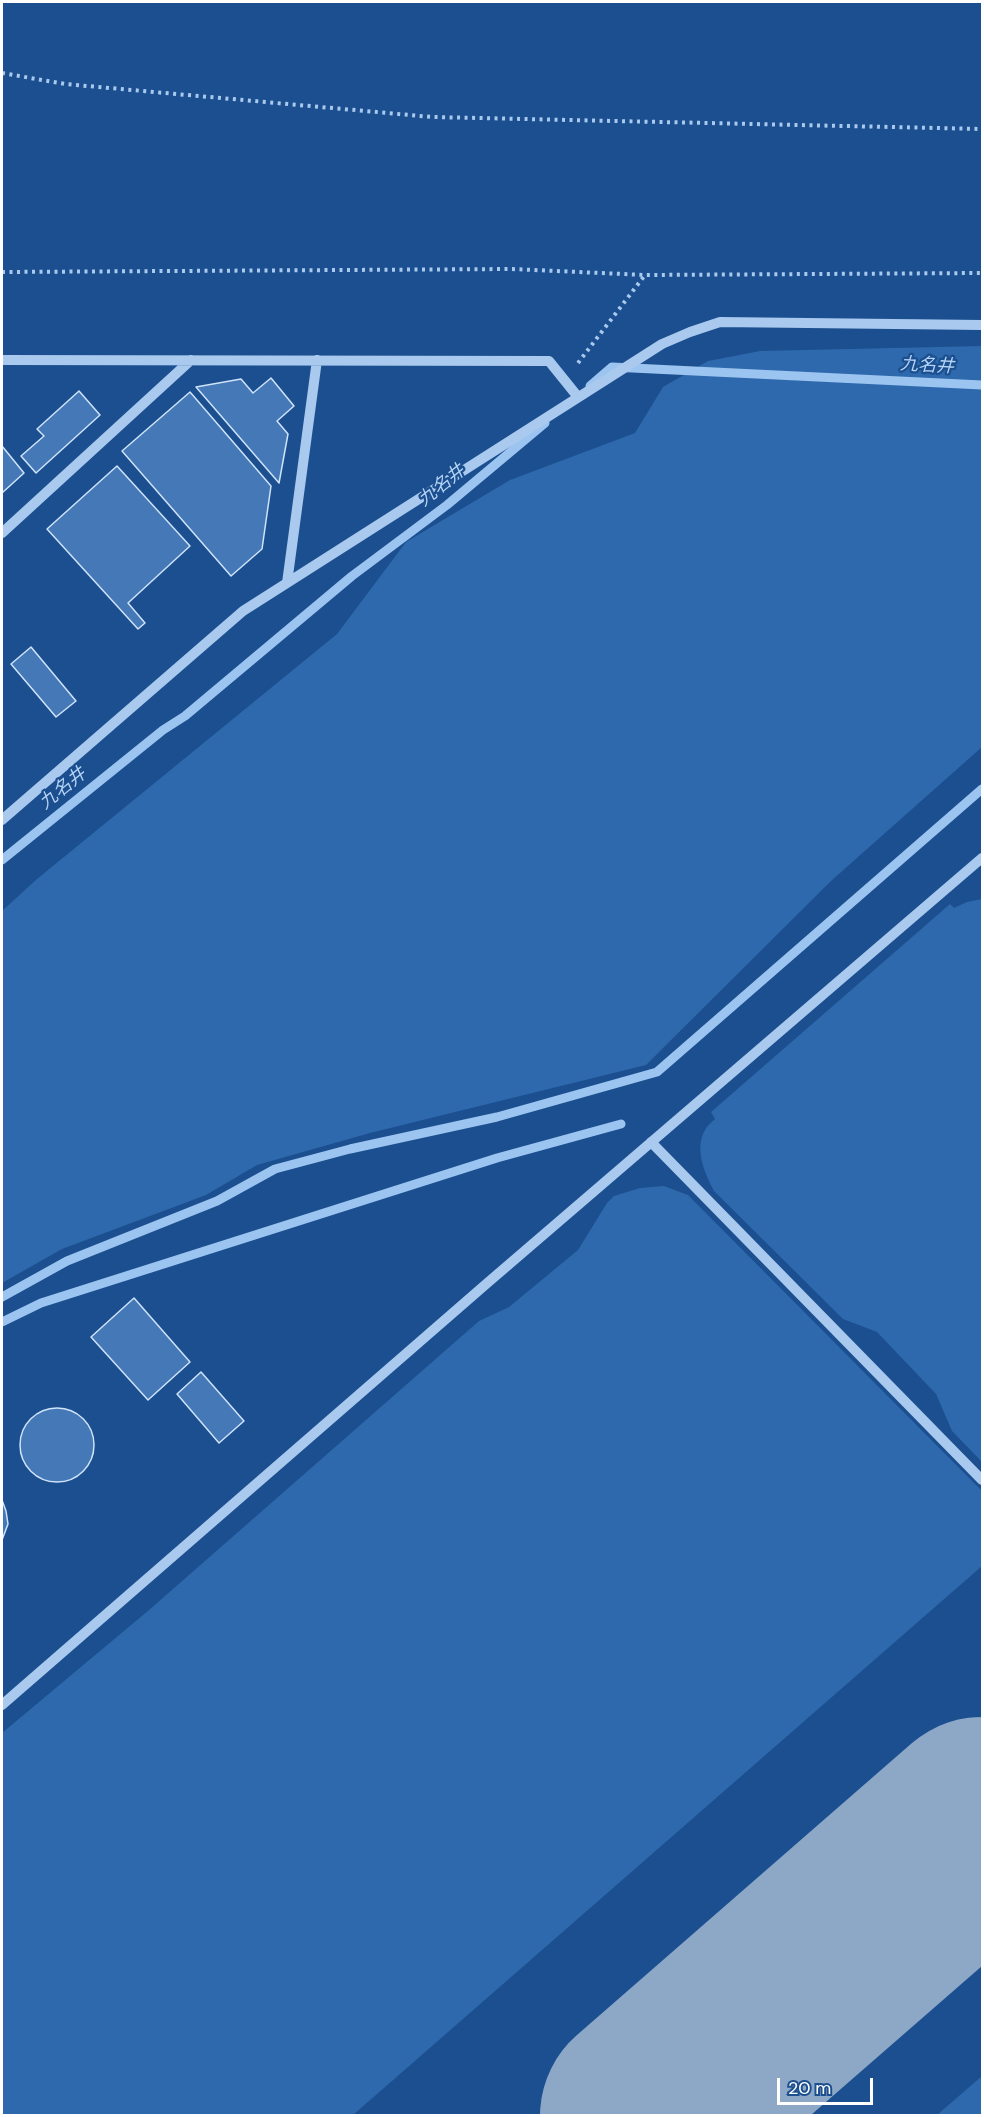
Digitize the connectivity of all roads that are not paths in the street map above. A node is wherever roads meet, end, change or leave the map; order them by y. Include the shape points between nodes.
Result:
1 (982, 325) edge
2 (2, 360) edge
3 (191, 360) junction
4 (317, 360) junction
5 (579, 397) junction
6 (2, 533) edge
7 (287, 583) junction
8 (2, 820) edge
9 (982, 858) edge
10 (651, 1142) junction
11 (982, 1480) edge
12 (2, 1705) edge

1 - 5 street via 720,322 662,344
2 - 3 street
3 - 4 street
3 - 6 street
4 - 5 street via 549,361
4 - 7 street
5 - 7 street
7 - 8 street via 243,611
9 - 10 street
10 - 11 street
10 - 12 street

